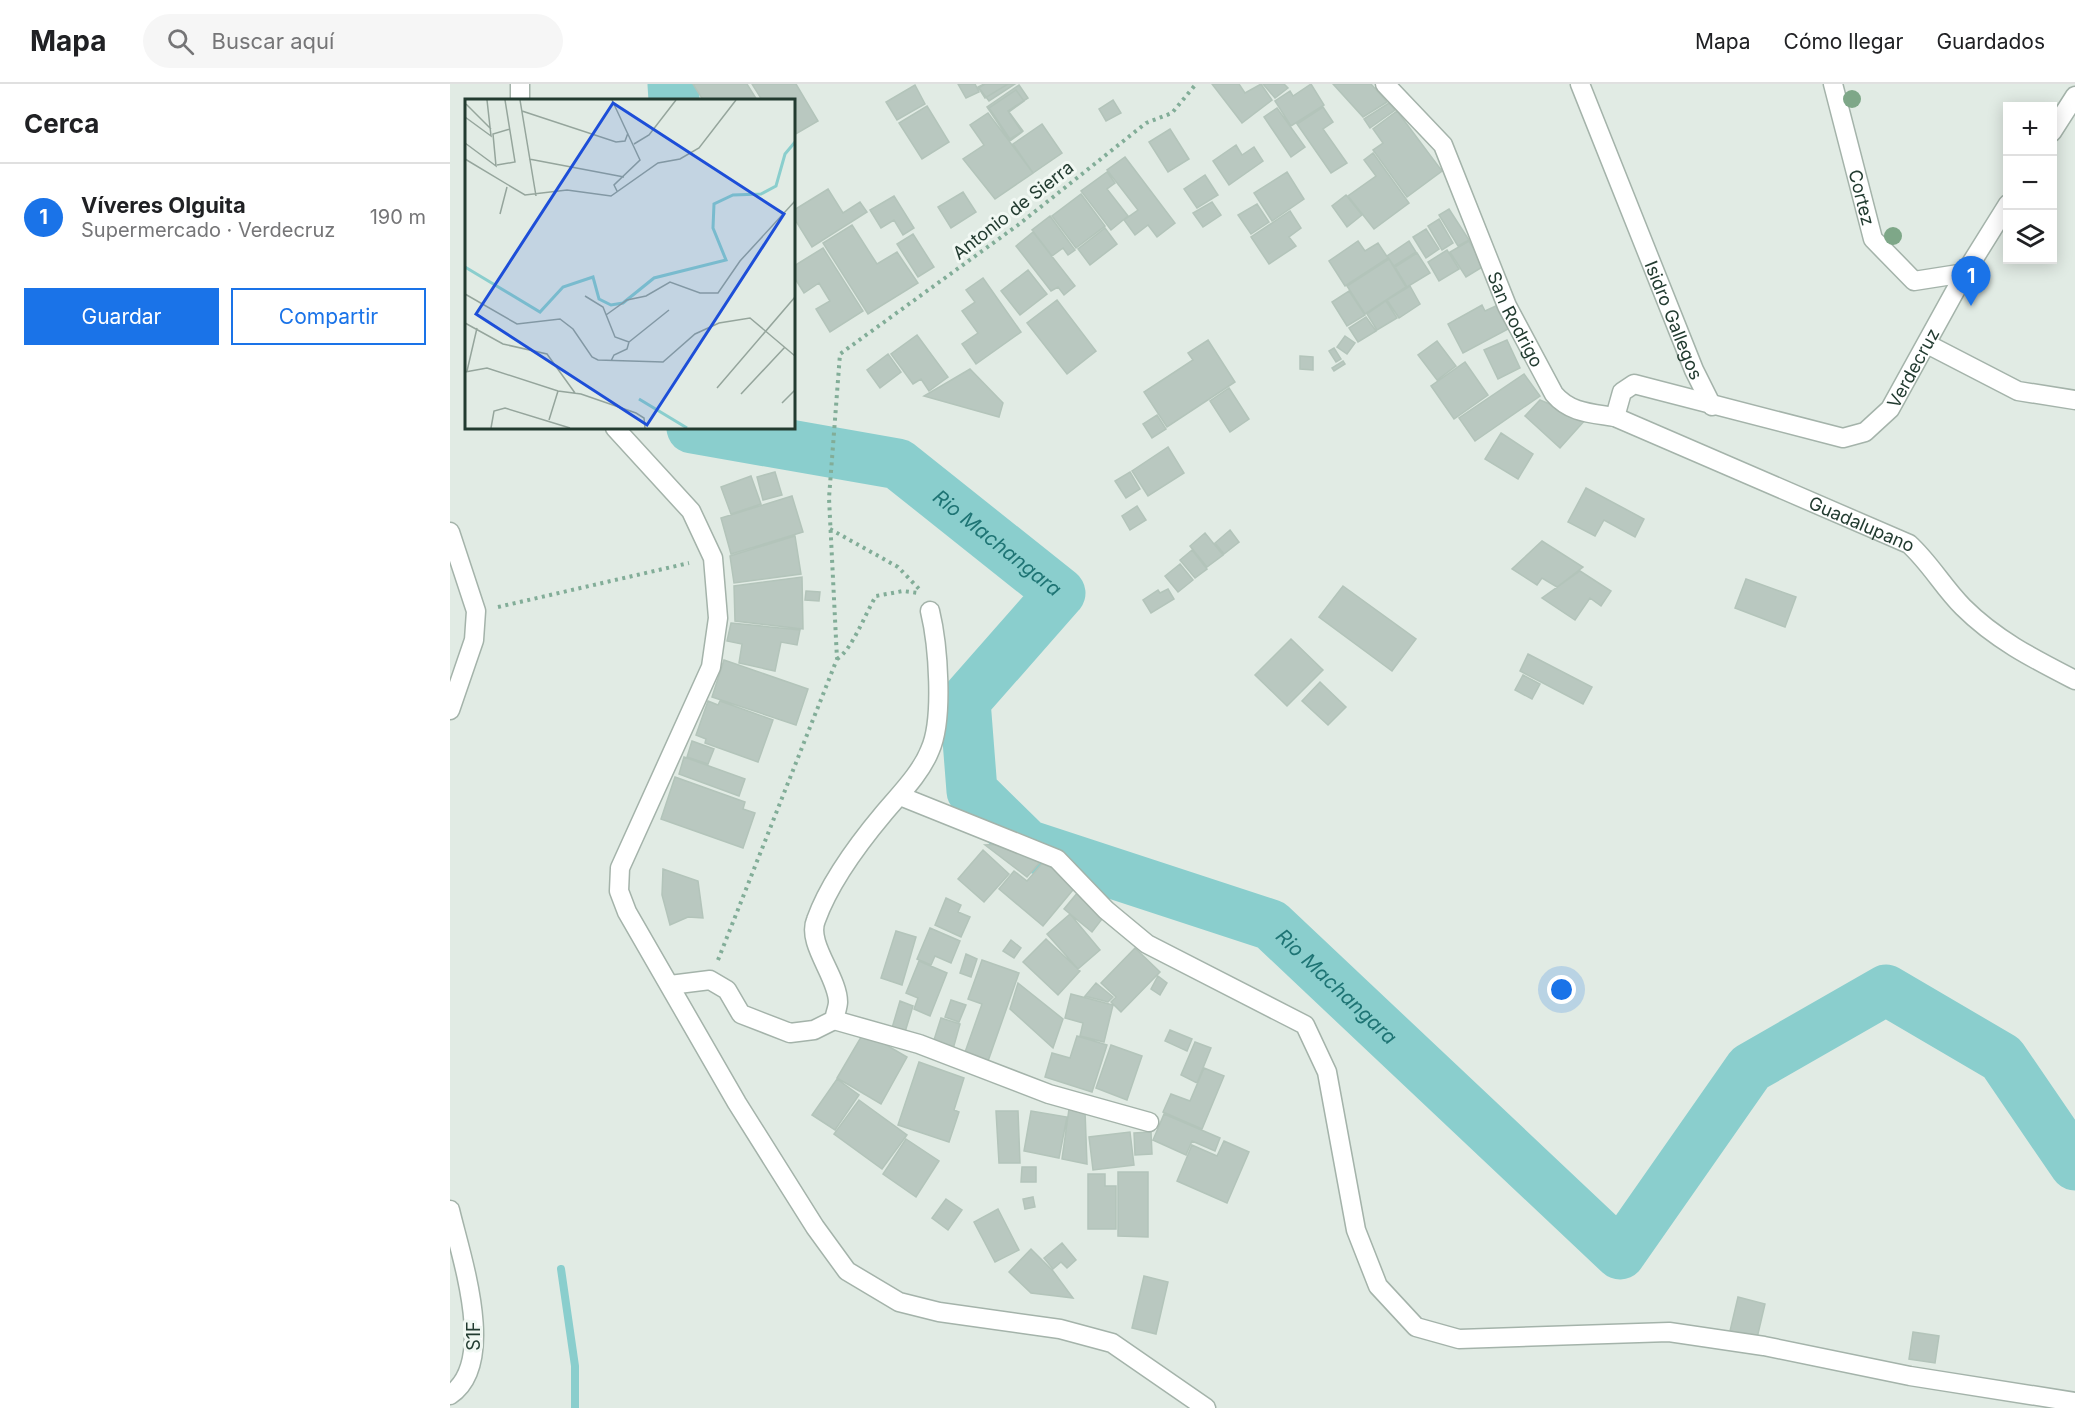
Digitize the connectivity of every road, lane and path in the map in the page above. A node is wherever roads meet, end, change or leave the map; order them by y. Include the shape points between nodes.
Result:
1 (1196, 84) edge
2 (1385, 84) edge
3 (1580, 84) edge
4 (1833, 84) edge
5 (2075, 96) edge
6 (2057, 124) edge
7 (2003, 210) edge
8 (1965, 273) junction
9 (1927, 344) junction
10 (2075, 400) edge
11 (1712, 406) junction
12 (1615, 417) junction
13 (616, 429) edge
14 (830, 529) junction
15 (450, 532) edge
16 (713, 558) junction
17 (930, 610) dead end
18 (476, 611) junction
19 (837, 659) junction
20 (2075, 680) edge
21 (450, 710) edge
22 (900, 796) junction
23 (727, 938) dead end
24 (670, 985) junction
25 (834, 1020) junction
26 (1149, 1122) dead end
27 (450, 1210) edge
28 (450, 1395) edge
29 (2075, 1402) edge
30 (1206, 1408) edge

1 - 14 path, Antonio de Sierra via 1172,113 1146,123 1001,238 840,354
2 - 12 street, San Rodrigo via 1443,145 1507,306 1554,394 1564,406
3 - 11 street, Isidro Gallegos via 1689,359
4 - 8 street, Cortez via 1873,239 1914,281
5 - 6 street
7 - 8 street, Verdecruz
8 - 9 street, Verdecruz
9 - 10 street via 2018,392
9 - 11 street, Verdecruz via 1890,409 1865,432 1843,438
11 - 12 street via 1634,384 1622,392
12 - 20 street, Guadalupano via 1909,544 1963,606 2011,647
13 - 16 street via 691,511
14 - 19 path
14 - 19 path via 898,567 924,593 903,591 876,596 847,653
15 - 18 street
16 - 18 path
16 - 24 street via 718,618 711,667 620,868 619,891 627,912
17 - 22 street via 936,639 936,725 930,750
18 - 21 street via 474,640
19 - 23 path
22 - 25 street via 853,854 814,922 819,952 838,1001
22 - 29 street via 1056,859 1106,910 1147,944 1305,1025 1327,1072 1356,1230 1378,1286 1416,1327 1459,1340 1669,1332
24 - 25 street via 710,980 727,990 741,1014 790,1033 814,1030
24 - 30 street via 737,1103 847,1271 899,1302 939,1312 1060,1329 1112,1343
25 - 26 street via 920,1044 1049,1094
27 - 28 street, S1F via 473,1305 473,1364 458,1390

